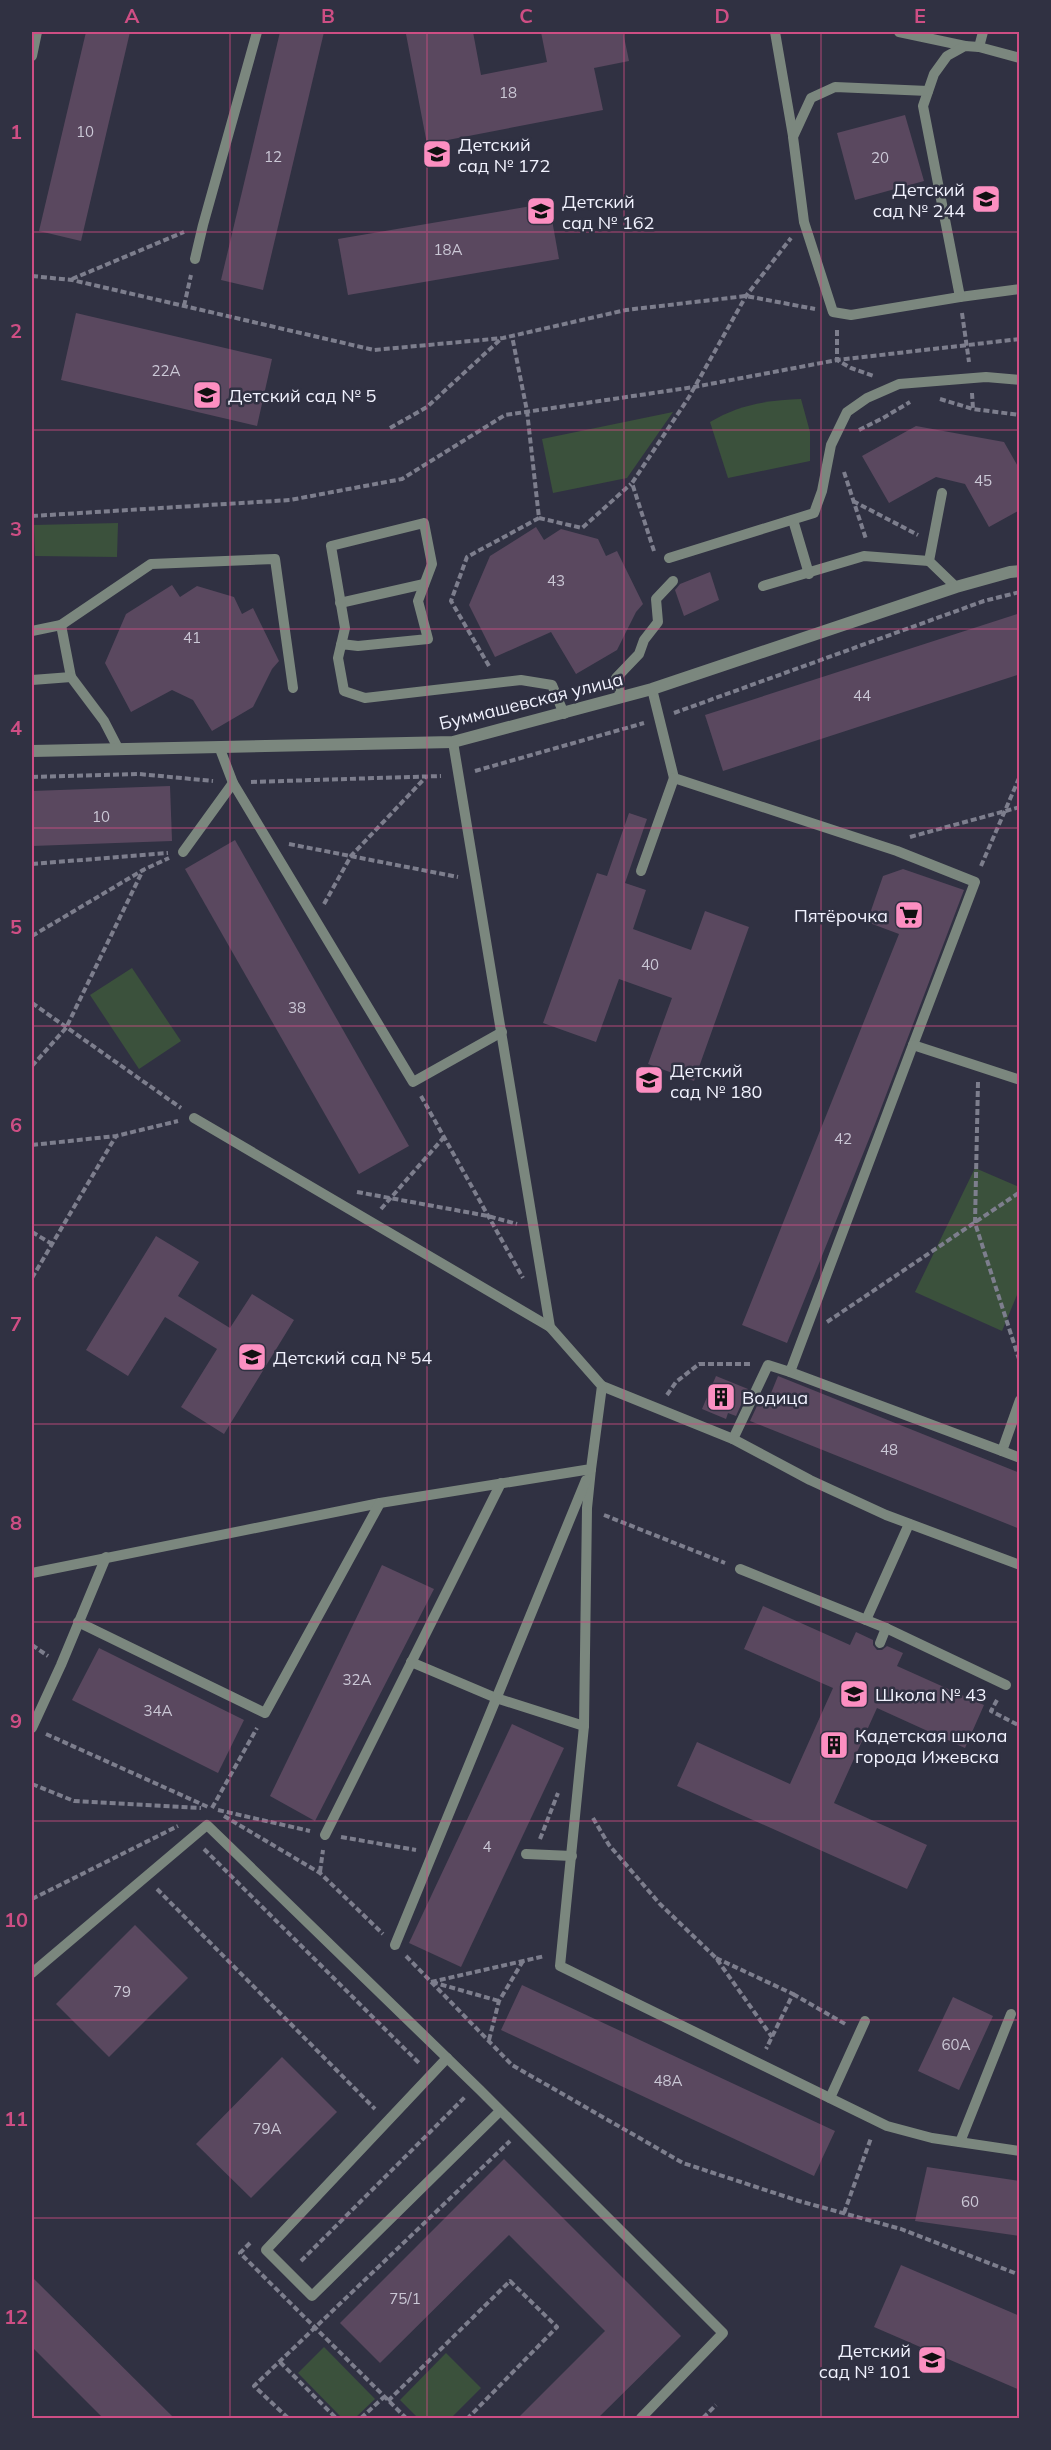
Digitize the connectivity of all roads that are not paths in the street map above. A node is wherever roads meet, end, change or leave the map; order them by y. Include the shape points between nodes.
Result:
1 (37, 32) edge
2 (257, 32) edge
3 (775, 32) edge
4 (899, 32) edge
5 (983, 32) edge
6 (965, 46) junction
7 (979, 47) junction
8 (32, 56) edge
9 (1020, 58) edge
10 (928, 91) junction
11 (793, 137) junction
12 (195, 259) road end
13 (1020, 289) edge
14 (960, 297) junction
15 (1020, 380) edge
16 (942, 493) dead end
17 (793, 520) junction
18 (669, 558) dead end
19 (929, 561) junction
20 (1020, 571) edge
21 (808, 574) junction
22 (673, 581) dead end
23 (424, 584) junction
24 (763, 586) dead end
25 (956, 587) junction
26 (340, 603) junction
27 (61, 625) junction
28 (32, 631) edge
29 (342, 644) junction
30 (71, 677) junction
31 (32, 680) edge
32 (293, 688) dead end
33 (652, 689) junction
34 (621, 697) junction
35 (564, 714) junction
36 (453, 742) junction
37 (220, 749) junction
38 (119, 750) junction
39 (32, 751) edge
40 (674, 778) junction
41 (233, 783) junction
42 (183, 852) road end
43 (641, 871) dead end
44 (502, 1032) junction
45 (913, 1045) junction
46 (1020, 1080) edge
47 (194, 1118) road end
48 (550, 1327) junction
49 (790, 1372) junction
50 (602, 1386) junction
51 (1020, 1400) edge
52 (733, 1439) junction
53 (1002, 1451) junction
54 (1020, 1458) edge
55 (591, 1468) junction
56 (501, 1483) junction
57 (380, 1503) junction
58 (909, 1524) junction
59 (106, 1557) junction
60 (1020, 1565) edge
61 (740, 1569) road end
62 (32, 1573) edge
63 (866, 1620) junction
64 (78, 1622) junction
65 (886, 1628) junction
66 (880, 1643) dead end
67 (411, 1662) junction
68 (1006, 1685) road end
69 (496, 1698) junction
70 (584, 1726) junction
71 (32, 1728) edge
72 (325, 1835) dead end
73 (526, 1854) dead end
74 (572, 1856) junction
75 (395, 1945) road end
76 (32, 1973) edge
77 (1011, 2014) dead end
78 (865, 2021) dead end
79 (447, 2058) junction
80 (830, 2098) junction
81 (501, 2110) junction
82 (960, 2142) junction
83 (1020, 2151) edge
84 (641, 2418) edge

1 - 8 lane
2 - 12 lane
3 - 11 lane
4 - 6 lane
5 - 7 lane
6 - 7 lane
6 - 10 lane via 947,56
7 - 9 lane
10 - 11 lane via 836,87 811,98
10 - 14 lane via 923,106
11 - 14 lane via 804,222 833,312 850,315
13 - 14 lane
15 - 17 lane via 972,378 899,384 867,398 847,412 831,444 814,513
16 - 19 lane
17 - 18 lane
17 - 21 lane
19 - 21 lane via 864,556
19 - 25 lane
20 - 25 street, Буммашевская улица
21 - 24 lane
22 - 34 lane via 656,600 658,622 639,654 616,678
23 - 26 lane
23 - 26 lane via 432,564 424,523 331,546
23 - 29 lane via 418,601 428,639
25 - 33 street, Буммашевская улица
26 - 29 lane via 345,628
27 - 28 lane
27 - 30 lane
27 - 32 lane via 151,564 274,559
29 - 35 lane via 338,658 344,691 365,698 521,680 552,685
30 - 31 lane
30 - 38 lane via 104,721
33 - 34 street, Буммашевская улица
33 - 40 lane
34 - 35 street, Буммашевская улица
35 - 36 street, Буммашевская улица
36 - 37 street, Буммашевская улица
36 - 44 lane
37 - 38 street, Буммашевская улица
37 - 41 lane
38 - 39 street, Буммашевская улица
40 - 43 lane
40 - 45 lane via 897,851 975,882
41 - 42 lane
41 - 44 lane via 413,1082
44 - 48 lane
45 - 46 lane
45 - 49 lane
47 - 48 lane
48 - 50 lane
49 - 52 lane via 768,1365
49 - 53 lane
50 - 52 lane
50 - 55 lane
51 - 53 lane
52 - 58 lane via 810,1480
53 - 54 lane
55 - 56 lane
55 - 69 lane
55 - 70 lane via 586,1508
56 - 57 lane
56 - 67 lane
57 - 59 lane
57 - 64 lane via 265,1713
58 - 60 lane
58 - 63 lane
59 - 62 lane
59 - 64 lane
61 - 63 lane
63 - 65 lane
64 - 71 lane
65 - 66 lane
65 - 68 lane
67 - 69 lane
67 - 72 lane
69 - 70 lane
69 - 75 lane
70 - 74 lane
73 - 74 lane
74 - 80 lane via 560,1966
76 - 79 lane via 207,1825
77 - 82 lane
78 - 80 lane
79 - 81 lane
79 - 81 lane via 266,2250 312,2296
80 - 82 lane via 877,2121
81 - 84 lane via 723,2333
82 - 83 lane

